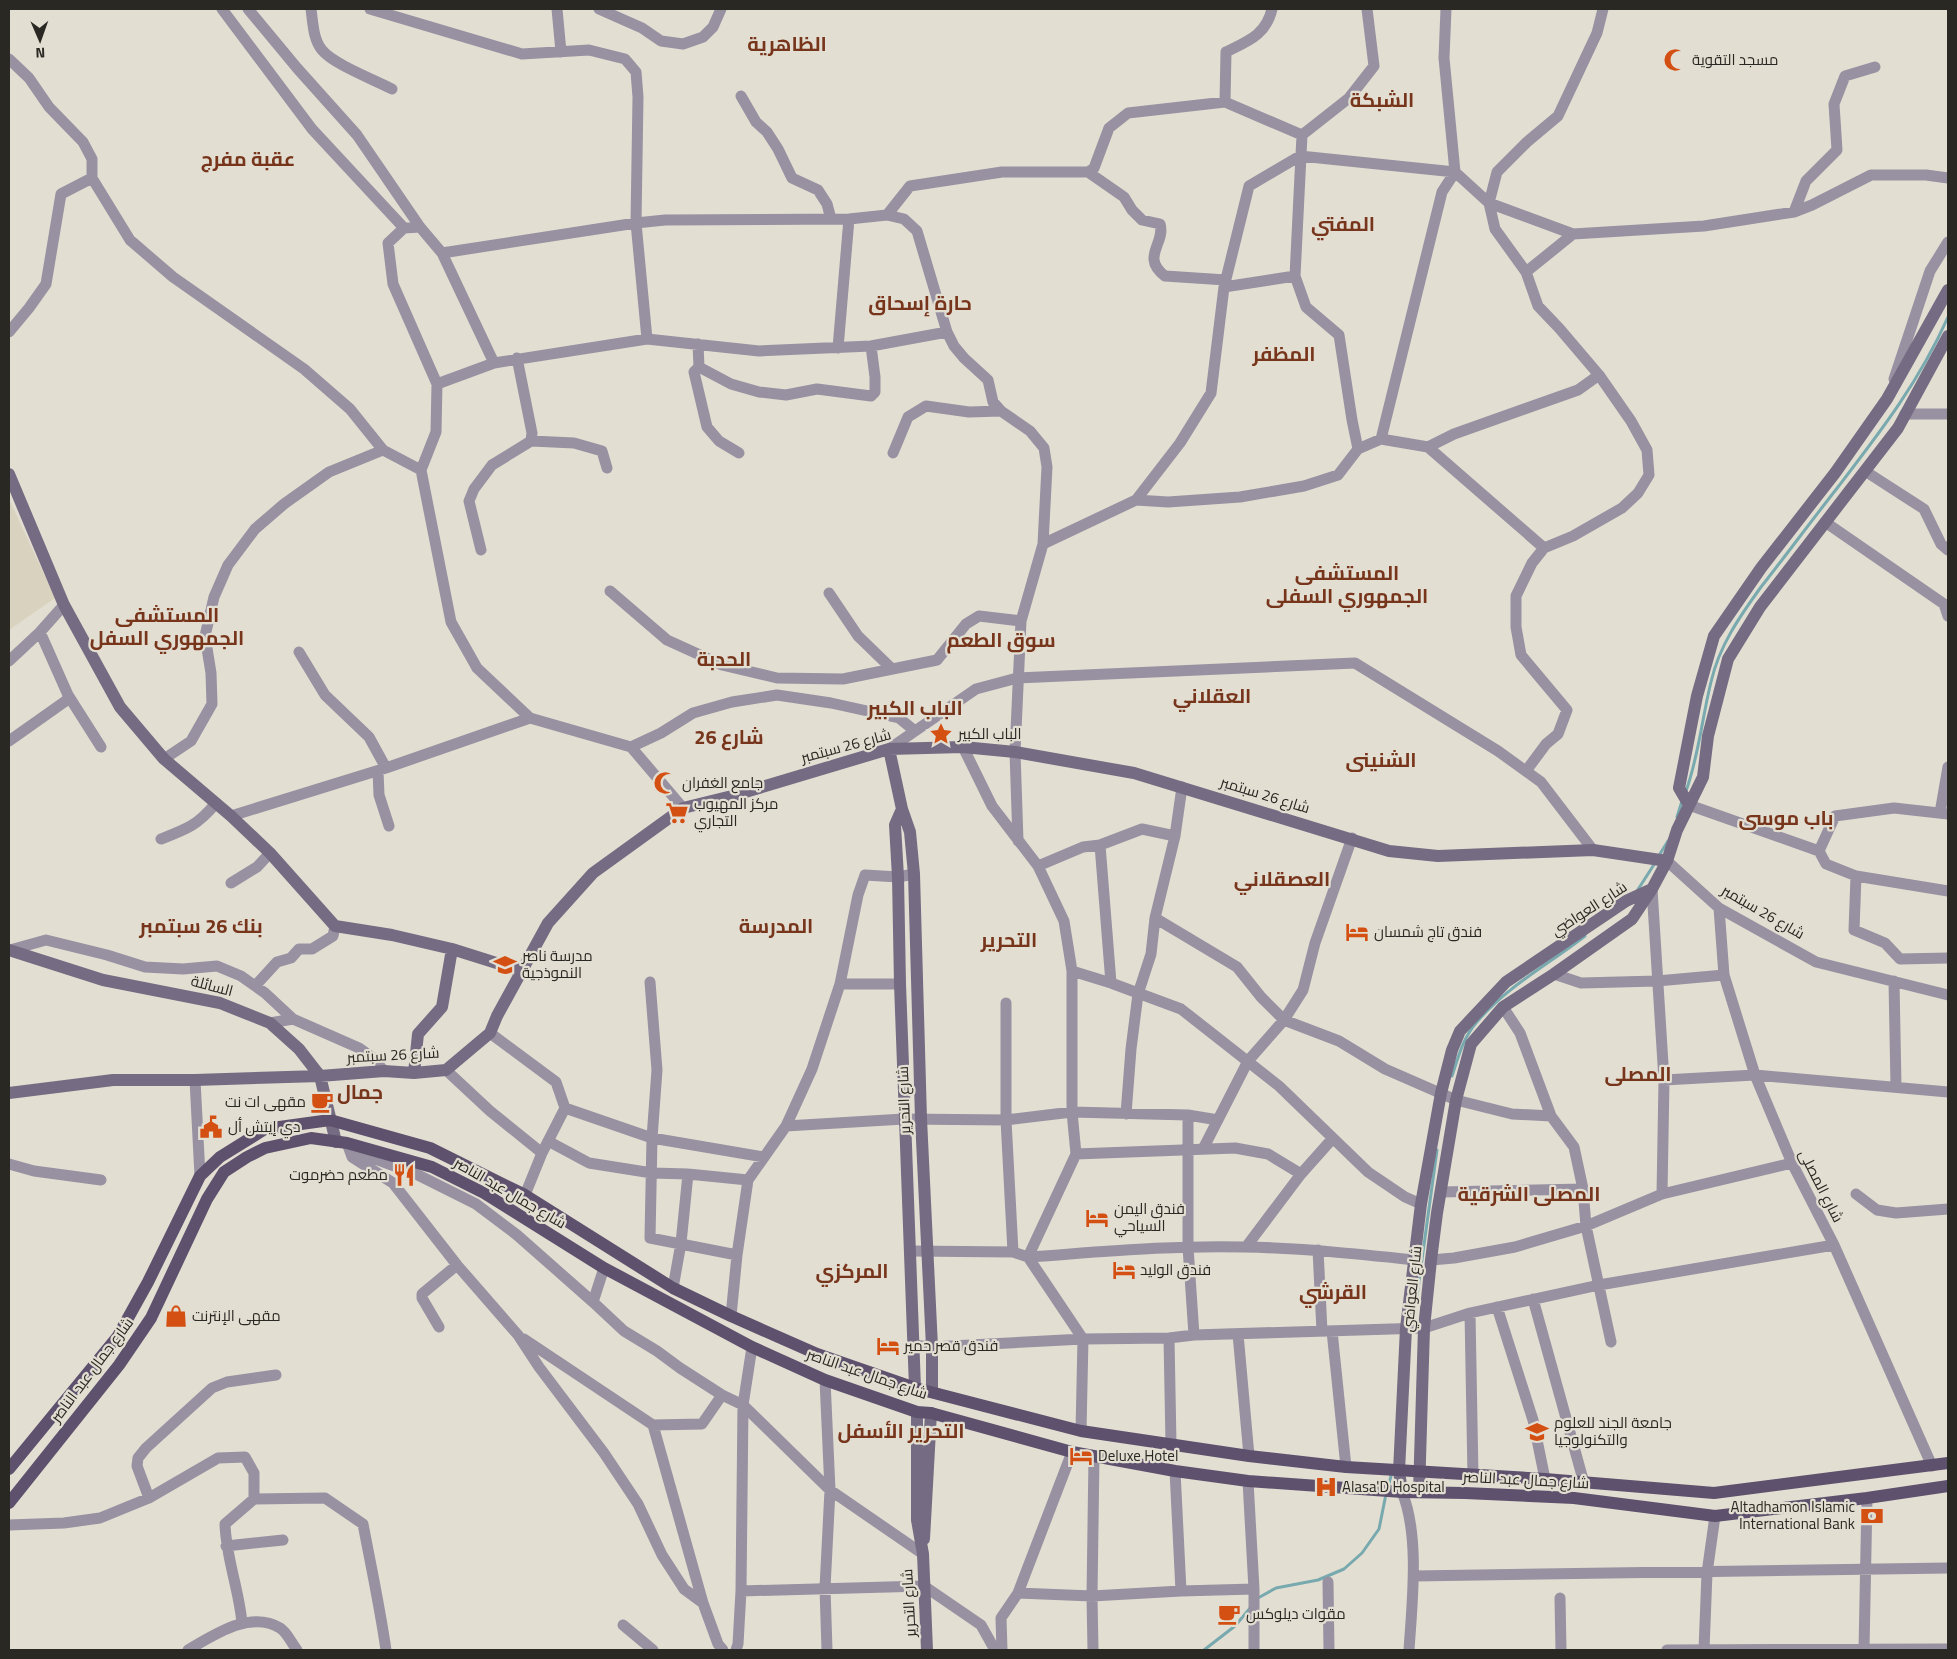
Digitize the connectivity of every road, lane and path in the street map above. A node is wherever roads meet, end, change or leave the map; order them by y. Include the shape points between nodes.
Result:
1 (222, 9) edge
2 (248, 9) edge
3 (311, 9) edge
4 (370, 9) edge
5 (557, 9) edge
6 (599, 9) edge
7 (721, 9) edge
8 (1272, 9) edge
9 (1367, 9) edge
10 (1446, 9) edge
11 (1603, 9) edge
12 (561, 52) junction
13 (9, 58) edge
14 (1875, 67) dead end
15 (392, 89) dead end
16 (742, 96) dead end
17 (1225, 102) junction
18 (1302, 134) junction
19 (1300, 156) junction
20 (1088, 172) junction
21 (1454, 172) junction
22 (92, 178) junction
23 (1948, 178) edge
24 (1488, 203) junction
25 (1794, 212) junction
26 (886, 215) junction
27 (849, 218) junction
28 (831, 219) junction
29 (636, 223) junction
30 (420, 227) junction
31 (404, 228) junction
32 (1573, 234) junction
33 (1948, 242) edge
34 (442, 253) junction
35 (1526, 272) junction
36 (1295, 276) junction
37 (1225, 283) junction
38 (1948, 290) edge
39 (9, 332) edge
40 (947, 332) junction
41 (1948, 336) edge
42 (647, 339) junction
43 (698, 344) junction
44 (871, 346) junction
45 (838, 348) junction
46 (517, 358) junction
47 (494, 363) junction
48 (699, 367) junction
49 (1599, 375) junction
50 (437, 384) junction
51 (1887, 399) junction
52 (1001, 411) junction
53 (1906, 414) junction
54 (1948, 414) edge
55 (1381, 440) junction
56 (531, 441) junction
57 (1428, 447) junction
58 (1358, 449) junction
59 (383, 450) junction
60 (739, 453) dead end
61 (893, 453) dead end
62 (607, 468) dead end
63 (421, 470) junction
64 (1865, 471) junction
65 (9, 474) edge
66 (1136, 500) junction
67 (1825, 522) junction
68 (1043, 544) junction
69 (1544, 548) junction
70 (481, 550) dead end
71 (1948, 550) edge
72 (610, 591) dead end
73 (828, 593) dead end
74 (1946, 602) edge
75 (64, 605) junction
76 (1948, 616) edge
77 (1021, 621) junction
78 (40, 632) junction
79 (299, 652) dead end
80 (9, 661) edge
81 (892, 669) junction
82 (1017, 678) junction
83 (68, 695) junction
84 (530, 718) junction
85 (915, 731) junction
86 (9, 741) edge
87 (101, 747) dead end
88 (631, 747) junction
89 (963, 747) junction
90 (889, 749) junction
91 (1015, 752) junction
92 (164, 760) junction
93 (1948, 767) edge
94 (382, 770) junction
95 (1526, 772) junction
96 (1182, 787) junction
97 (216, 803) junction
98 (1689, 806) junction
99 (683, 808) junction
100 (902, 809) junction
101 (1944, 813) edge
102 (232, 816) junction
103 (389, 826) dead end
104 (1175, 836) junction
105 (1352, 838) junction
106 (161, 839) dead end
107 (1018, 842) junction
108 (1100, 845) junction
109 (1593, 850) junction
110 (1819, 851) junction
111 (270, 853) junction
112 (1667, 861) junction
113 (1038, 866) junction
114 (914, 874) junction
115 (898, 876) junction
116 (1856, 876) junction
117 (231, 883) dead end
118 (1652, 889) junction
119 (1948, 891) edge
120 (1719, 908) junction
121 (1155, 918) junction
122 (335, 926) junction
123 (452, 949) junction
124 (9, 950) edge
125 (1948, 958) edge
126 (522, 971) junction
127 (1072, 971) junction
128 (1554, 974) junction
129 (1724, 975) junction
130 (1657, 981) junction
131 (1894, 981) junction
132 (650, 982) dead end
133 (1111, 983) junction
134 (840, 984) junction
135 (900, 984) junction
136 (255, 986) junction
137 (1138, 994) junction
138 (1948, 995) edge
139 (1006, 1003) dead end
140 (1503, 1007) junction
141 (293, 1018) junction
142 (1284, 1020) junction
143 (270, 1023) junction
144 (490, 1033) junction
145 (1248, 1061) junction
146 (446, 1070) junction
147 (384, 1071) junction
148 (414, 1073) junction
149 (1755, 1075) junction
150 (320, 1076) junction
151 (195, 1080) junction
152 (1664, 1080) junction
153 (1896, 1087) junction
154 (1948, 1092) edge
155 (9, 1093) edge
156 (1441, 1093) junction
157 (1456, 1100) junction
158 (565, 1108) junction
159 (1072, 1112) junction
160 (1126, 1114) junction
161 (1188, 1114) junction
162 (1551, 1116) junction
163 (904, 1119) junction
164 (921, 1119) junction
165 (330, 1120) junction
166 (1006, 1120) junction
167 (1218, 1120) junction
168 (786, 1126) junction
169 (652, 1138) junction
170 (1333, 1138) junction
171 (548, 1141) junction
172 (344, 1145) junction
173 (1203, 1149) junction
174 (1189, 1150) junction
175 (542, 1152) junction
176 (1076, 1154) junction
177 (764, 1157) junction
178 (1792, 1163) junction
179 (9, 1164) edge
180 (652, 1173) junction
181 (688, 1174) junction
182 (1301, 1174) junction
183 (200, 1176) junction
184 (101, 1180) dead end
185 (748, 1180) junction
186 (1583, 1189) junction
187 (1441, 1192) junction
188 (1662, 1194) junction
189 (1856, 1194) dead end
190 (525, 1195) junction
191 (1420, 1204) junction
192 (1948, 1209) edge
193 (1586, 1226) junction
194 (681, 1243) junction
195 (1834, 1245) junction
196 (1188, 1246) junction
197 (1246, 1246) junction
198 (1318, 1250) junction
199 (911, 1251) junction
200 (927, 1251) junction
201 (1013, 1252) junction
202 (737, 1254) junction
203 (1028, 1257) junction
204 (1415, 1260) junction
205 (1431, 1260) junction
206 (457, 1265) junction
207 (604, 1268) junction
208 (1599, 1285) junction
209 (673, 1288) junction
210 (1533, 1299) junction
211 (592, 1302) junction
212 (1497, 1307) junction
213 (1470, 1313) junction
214 (731, 1316) junction
215 (438, 1327) dead end
216 (1406, 1328) junction
217 (1424, 1328) junction
218 (1327, 1331) junction
219 (1238, 1334) junction
220 (518, 1335) junction
221 (1194, 1335) junction
222 (1169, 1338) junction
223 (1083, 1339) junction
224 (1611, 1342) dead end
225 (914, 1345) junction
226 (752, 1347) junction
227 (932, 1347) junction
228 (276, 1375) dead end
229 (825, 1380) junction
230 (915, 1388) junction
231 (932, 1392) junction
232 (722, 1395) junction
233 (743, 1405) junction
234 (916, 1412) junction
235 (932, 1413) junction
236 (653, 1425) junction
237 (1081, 1431) junction
238 (1170, 1444) junction
239 (1072, 1452) junction
240 (1094, 1456) junction
241 (1249, 1456) junction
242 (1948, 1463) edge
243 (1932, 1466) junction
244 (1346, 1467) junction
245 (9, 1469) edge
246 (1399, 1470) junction
247 (1175, 1471) junction
248 (1421, 1472) junction
249 (1473, 1476) junction
250 (1545, 1479) junction
251 (1248, 1481) junction
252 (1584, 1483) junction
253 (1948, 1486) edge
254 (830, 1490) junction
255 (1402, 1492) junction
256 (1419, 1492) junction
257 (149, 1498) junction
258 (1867, 1498) junction
259 (254, 1499) junction
260 (9, 1502) edge
261 (1409, 1509) junction
262 (1715, 1516) junction
263 (9, 1526) edge
264 (283, 1540) dead end
265 (226, 1546) junction
266 (923, 1554) junction
267 (1948, 1568) edge
268 (1866, 1570) junction
269 (1707, 1573) junction
270 (1414, 1576) junction
271 (1328, 1582) dead end
272 (924, 1586) junction
273 (825, 1588) junction
274 (1254, 1589) junction
275 (1181, 1591) junction
276 (741, 1592) junction
277 (1018, 1594) junction
278 (1092, 1596) junction
279 (1560, 1598) dead end
280 (703, 1603) junction
281 (242, 1623) junction
282 (623, 1625) dead end
283 (1948, 1649) edge
284 (188, 1650) edge
285 (297, 1650) edge
286 (386, 1650) edge
287 (653, 1650) edge
288 (723, 1650) edge
289 (736, 1650) edge
290 (827, 1650) edge
291 (927, 1650) edge
292 (995, 1650) edge
293 (1002, 1650) edge
294 (1093, 1650) edge
295 (1254, 1650) edge
296 (1328, 1650) edge
297 (1409, 1650) edge
298 (1561, 1650) edge
299 (1668, 1650) edge
300 (1704, 1650) edge
301 (1864, 1650) edge

1 - 31 street via 312,129
2 - 30 street via 357,135
3 - 15 street via 314,35 323,51 339,63
4 - 12 street via 522,54
5 - 12 street
6 - 7 street via 642,28 661,41 683,44 703,37 713,27
8 - 17 street via 1269,23 1252,39 1226,52
9 - 18 street via 1374,66 1349,98
10 - 21 street via 1444,58
11 - 24 street via 1597,33 1558,116 1497,172
12 - 29 street via 589,50 625,59 636,72
13 - 22 street via 30,78 49,107 83,142 92,159
14 - 25 street via 1845,76 1834,104 1837,150 1806,181
16 - 28 street via 756,122 778,149 792,178 818,190
17 - 18 street
17 - 20 street via 1128,112 1109,128 1094,168
18 - 19 street
19 - 21 street
19 - 36 street
19 - 37 street via 1249,186
20 - 26 street via 1002,172 910,186
20 - 37 street via 1124,197 1142,220 1160,224 1162,229 1154,254 1158,271 1165,276
21 - 24 street
21 - 55 street via 1442,192
22 - 39 street via 61,194 46,284
22 - 59 street via 130,240 173,277 304,369 350,409
23 - 25 street via 1871,175
24 - 32 street
24 - 35 street via 1495,229
25 - 32 street via 1704,226
26 - 27 street
26 - 40 street via 904,219 917,231
27 - 28 street
27 - 45 street
28 - 29 street
29 - 34 street
29 - 42 street
30 - 31 street
30 - 34 street
31 - 50 street via 388,242 393,284
32 - 35 street
33 - 51 street via 1930,271
34 - 47 street
35 - 49 street via 1538,306
36 - 37 street
36 - 58 street via 1306,307 1339,334
37 - 66 street via 1210,393 1180,443
38 - 51 main road
40 - 44 street
40 - 52 street via 964,358 988,380 993,402
41 - 53 main road
42 - 43 street
42 - 46 street
43 - 45 street via 759,351
43 - 48 street
44 - 45 street
44 - 48 street via 875,377 875,392 871,396 817,389 786,395 759,392 731,384
46 - 47 street
46 - 56 street
47 - 50 street
48 - 60 street via 694,372 707,427 719,441
49 - 57 street via 1578,390 1454,434
49 - 69 street via 1647,450 1649,475 1622,508 1573,536
50 - 63 street via 436,432
51 - 53 main road
51 - 98 main road via 1714,636 1697,696 1680,788
52 - 61 street via 969,412 926,406 908,417
52 - 68 street via 1030,430 1044,448 1047,467
53 - 54 street
53 - 64 main road
55 - 57 street
55 - 58 street
56 - 62 street via 574,443 602,451
56 - 70 street via 492,464 474,489 469,501
57 - 69 street
58 - 66 street via 1338,475 1304,486 1240,497 1168,502
59 - 63 street
59 - 92 street via 329,472 284,504 255,529 228,565 214,597 205,636 212,704 191,741
63 - 84 street via 451,622 477,668
64 - 67 main road
64 - 71 street via 1924,510 1940,544
65 - 75 main road
66 - 68 street
67 - 74 street
67 - 98 main road via 1760,608 1728,659 1708,736 1703,777
68 - 77 street
69 - 95 street via 1532,563 1516,596 1516,626 1521,655 1567,710 1558,734 1546,744
72 - 81 street via 667,640 722,665 777,678 843,679
73 - 81 street via 858,636
74 - 76 street
75 - 78 street
75 - 92 main road via 120,707
77 - 81 street via 979,616 966,624 937,660
77 - 82 street
78 - 80 street
78 - 83 street
79 - 94 street via 325,695 369,737
82 - 85 street via 976,689
82 - 91 street
82 - 95 street via 1355,663 1498,751
83 - 86 street via 67,700
83 - 87 street
84 - 88 street
84 - 94 street
85 - 88 street via 899,718 777,695 732,702 693,713 662,733
85 - 90 street
88 - 99 street
89 - 90 main road, شارع 26 سبتمبر
89 - 91 main road, شارع 26 سبتمبر
89 - 107 street via 992,806
90 - 99 main road, شارع 26 سبتمبر
90 - 100 main road, شارع التحرير
91 - 96 main road, شارع 26 سبتمبر via 1134,773
91 - 107 street
92 - 97 main road
93 - 101 street
94 - 102 street
94 - 103 street via 379,795
95 - 109 street via 1541,782
96 - 104 street
96 - 105 main road, شارع 26 سبتمبر
97 - 102 main road
97 - 106 street via 204,818
98 - 110 street
98 - 112 main road
99 - 126 main road, شارع 26 سبتمبر via 593,873 548,923
100 - 114 main road, شارع التحرير via 910,832
100 - 115 main road, شارع التحرير via 895,825
101 - 110 street via 1894,808 1835,816
102 - 111 main road
104 - 108 street via 1142,830
104 - 121 street
105 - 109 main road, شارع 26 سبتمبر via 1389,850 1438,856
105 - 142 street via 1314,943 1303,990
107 - 113 street
108 - 113 street via 1083,847
108 - 133 street
109 - 112 main road, شارع 26 سبتمبر
110 - 116 street via 1826,864
111 - 117 street via 257,867
111 - 122 main road
112 - 118 main road
112 - 120 street, شارع 26 سبتمبر
113 - 127 street via 1064,921
114 - 115 street
114 - 164 main road, شارع التحرير
115 - 134 street via 865,875
115 - 135 main road, شارع التحرير
116 - 119 street
116 - 125 street via 1854,930 1885,943 1900,959
118 - 128 main road, شارع العواضي via 1632,919
118 - 130 street
118 - 156 main road, شارع العواضي via 1626,901 1506,982 1460,1031
120 - 129 street, شارع المصلى
120 - 131 street, شارع 26 سبتمبر via 1816,962
121 - 137 street via 1151,954
121 - 142 street via 1237,967
122 - 123 main road
122 - 136 street via 333,936 312,949 299,949 291,958 277,962
123 - 126 main road
123 - 148 main road via 442,1007 418,1034
124 - 136 street via 46,940 107,954 145,967 182,969 217,966
124 - 143 main road, السائلة via 103,980 220,1003
126 - 144 main road, شارع 26 سبتمبر
127 - 133 street
127 - 159 street
128 - 130 street via 1581,983
128 - 140 main road, شارع العواضي
129 - 130 street
129 - 149 street, شارع المصلى
130 - 152 street
131 - 138 street, شارع 26 سبتمبر
131 - 153 street
132 - 169 street via 657,1070
133 - 137 street
134 - 135 street
134 - 168 street via 812,1069
135 - 163 main road, شارع التحرير
136 - 141 street
137 - 145 street via 1181,1010
137 - 160 street
139 - 166 street
140 - 157 main road, شارع العواضي via 1471,1044
140 - 162 street via 1520,1033
141 - 143 street
141 - 147 street via 360,1048
142 - 145 street
142 - 156 street via 1339,1041 1385,1069
143 - 150 main road, السائلة via 299,1049
144 - 146 main road, شارع 26 سبتمبر
144 - 158 street via 556,1082
145 - 167 street
145 - 170 street
146 - 148 main road, شارع 26 سبتمبر
146 - 175 street via 490,1111
147 - 148 main road, شارع 26 سبتمبر
147 - 150 main road, شارع 26 سبتمبر
149 - 152 street
149 - 153 street
149 - 178 street, شارع المصلى
150 - 151 main road, شارع 26 سبتمبر
150 - 165 main road, السائلة
151 - 155 main road, شارع 26 سبتمبر via 113,1080
151 - 183 street
152 - 188 street
153 - 154 street
156 - 157 street
156 - 191 main road, شارع العواضي
157 - 162 street via 1512,1114
157 - 187 main road, شارع العواضي
158 - 169 street
158 - 171 street
159 - 160 street
159 - 166 street
159 - 176 street
160 - 161 street
161 - 167 street
161 - 174 street
162 - 186 street via 1574,1147
163 - 164 street
163 - 168 street
163 - 199 main road, شارع التحرير
164 - 166 street
164 - 200 main road, شارع التحرير
165 - 172 main road, السائلة
165 - 183 main road, شارع جمال عبد الناصر via 265,1129 220,1157
165 - 190 main road, شارع جمال عبد الناصر via 430,1148
166 - 201 street
167 - 173 street
168 - 177 street
169 - 177 street
169 - 180 street
170 - 182 street
170 - 191 street via 1368,1172
171 - 175 street
171 - 180 street via 589,1163
172 - 206 street via 352,1156 393,1183
172 - 207 main road, شارع جمال عبد الناصر via 432,1167 484,1193
172 - 211 street via 416,1174 476,1204 517,1235
172 - 260 main road, شارع جمال عبد الناصر via 312,1138 265,1148 224,1172 207,1199 151,1318 119,1365
173 - 174 street
173 - 182 street via 1235,1148 1268,1154
174 - 176 street
174 - 196 street
175 - 190 street
176 - 203 street
177 - 185 street
178 - 188 street
178 - 195 street, شارع المصلى
179 - 184 street via 34,1171
180 - 181 street
180 - 194 street via 650,1238
181 - 185 street
181 - 194 street
182 - 197 street
183 - 245 main road, شارع جمال عبد الناصر via 118,1336
185 - 202 street
186 - 187 street
186 - 193 street
187 - 205 main road, شارع العواضي
188 - 193 street
189 - 192 street via 1877,1210 1896,1213
190 - 209 main road, شارع جمال عبد الناصر
191 - 204 main road, شارع العواضي
193 - 205 street via 1515,1246
193 - 208 street
194 - 202 street
194 - 209 street
195 - 208 street
195 - 243 street, شارع المصلى
196 - 197 street
196 - 203 street
196 - 221 street
197 - 198 street
198 - 204 street
198 - 218 street
199 - 200 street
199 - 225 main road, شارع التحرير
200 - 201 street
200 - 227 main road, شارع التحرير
201 - 203 street
202 - 214 street
203 - 223 street
204 - 216 main road, شارع العواضي
205 - 217 main road, شارع العواضي
206 - 215 street via 422,1294
206 - 220 street
207 - 211 street
207 - 226 main road, شارع جمال عبد الناصر
208 - 210 street
208 - 224 street
209 - 214 main road, شارع جمال عبد الناصر
210 - 212 street
210 - 252 street
211 - 232 street via 624,1331
212 - 213 street
212 - 250 street via 1532,1420
213 - 217 street
213 - 249 street
214 - 230 main road, شارع جمال عبد الناصر via 817,1354
216 - 217 street
216 - 218 street
216 - 246 main road, شارع العواضي
217 - 248 main road, شارع العواضي
218 - 219 street
218 - 244 street
219 - 221 street
219 - 241 street
220 - 236 street
220 - 280 street via 638,1504 662,1555 684,1589
221 - 222 street
222 - 223 street
222 - 238 street
223 - 227 street
223 - 237 street
225 - 227 street
225 - 230 main road, شارع التحرير
226 - 229 main road, شارع جمال عبد الناصر
226 - 233 street
227 - 231 main road, شارع التحرير
228 - 257 street via 228,1382 212,1388 146,1448 138,1458 137,1466
229 - 234 main road, شارع جمال عبد الناصر
229 - 254 street
230 - 231 main road, شارع جمال عبد الناصر
231 - 237 main road, شارع جمال عبد الناصر
232 - 233 street
232 - 236 street via 702,1424
233 - 254 street
233 - 276 street
234 - 235 main road, شارع جمال عبد الناصر
234 - 266 main road, شارع التحرير via 917,1520
235 - 239 main road, شارع جمال عبد الناصر
235 - 266 main road, شارع التحرير
236 - 280 street
237 - 238 main road, شارع جمال عبد الناصر
238 - 241 main road, شارع جمال عبد الناصر
239 - 240 main road, شارع جمال عبد الناصر
239 - 277 street
240 - 247 main road, شارع جمال عبد الناصر
240 - 278 street
241 - 244 main road, شارع جمال عبد الناصر
242 - 243 main road, شارع جمال عبد الناصر
243 - 252 main road, شارع جمال عبد الناصر via 1714,1493
244 - 246 main road, شارع جمال عبد الناصر
246 - 248 main road, شارع جمال عبد الناصر
246 - 255 main road, شارع العواضي
247 - 251 main road, شارع جمال عبد الناصر
247 - 275 street
248 - 249 main road, شارع جمال عبد الناصر
248 - 256 main road, شارع العواضي
249 - 250 main road, شارع جمال عبد الناصر
250 - 252 main road, شارع جمال عبد الناصر
251 - 255 main road, شارع جمال عبد الناصر
251 - 274 street
253 - 258 main road, شارع جمال عبد الناصر
254 - 266 street
254 - 273 street
255 - 256 main road, شارع جمال عبد الناصر
255 - 261 street, شارع العواضي
256 - 261 street, شارع العواضي
256 - 262 main road, شارع جمال عبد الناصر via 1574,1498
257 - 259 street via 218,1458 245,1457 254,1473
257 - 263 street via 100,1518
258 - 262 main road, شارع جمال عبد الناصر
258 - 268 street
259 - 265 street via 225,1524
259 - 286 street via 325,1498 363,1524 380,1602
261 - 270 street
262 - 269 street
264 - 265 street
265 - 281 street
266 - 272 main road, شارع التحرير
267 - 268 street
268 - 269 street
268 - 301 street
269 - 270 street
269 - 300 street
270 - 297 street
271 - 296 street
272 - 273 street
272 - 291 main road, شارع التحرير
272 - 292 street via 981,1625
273 - 276 street
273 - 290 street
274 - 275 street
274 - 295 street
275 - 278 street
276 - 289 street
277 - 278 street
277 - 293 street via 1001,1618
278 - 294 street
279 - 298 street
280 - 288 street
281 - 284 street
281 - 285 street via 267,1622 282,1629
282 - 287 street
283 - 301 street
299 - 300 street
300 - 301 street

